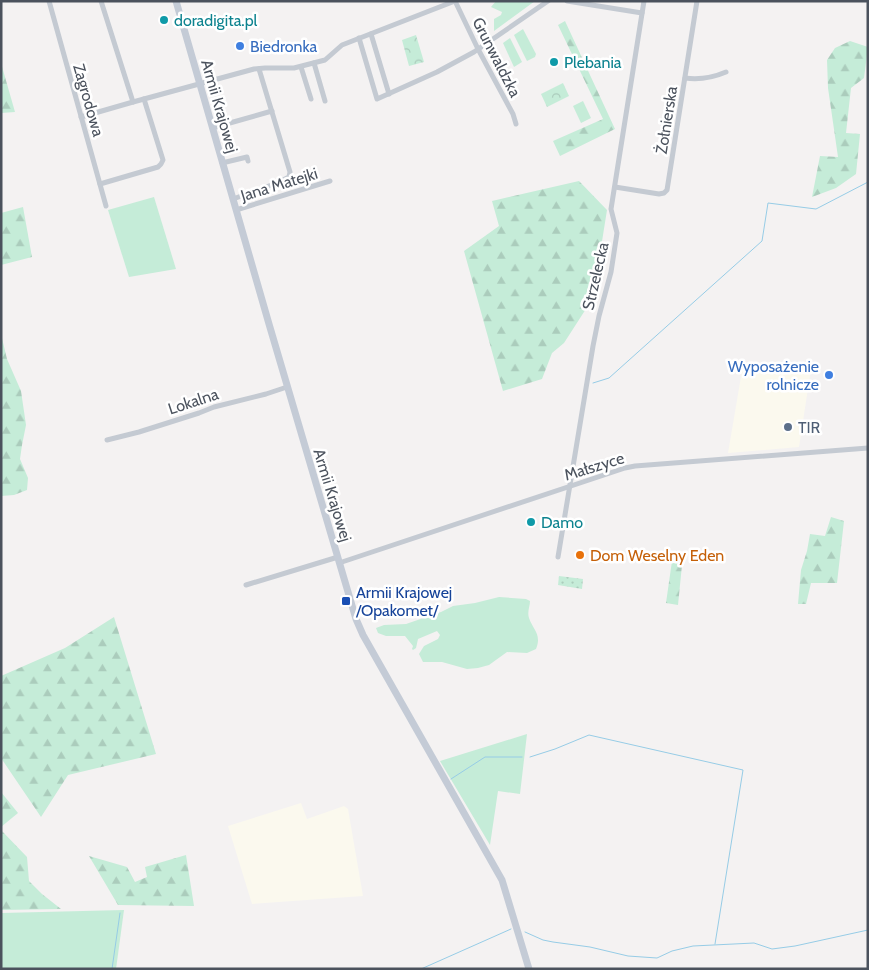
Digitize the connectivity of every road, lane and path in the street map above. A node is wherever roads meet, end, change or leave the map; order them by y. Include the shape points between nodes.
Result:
1 (49, 1) edge
2 (101, 1) edge
3 (176, 1) edge
4 (455, 1) edge
5 (548, 1) edge
6 (567, 1) edge
7 (644, 1) edge
8 (697, 1) edge
9 (577, 2) edge
10 (642, 14) junction
11 (371, 34) junction
12 (358, 38) junction
13 (478, 49) junction
14 (314, 63) junction
15 (301, 67) junction
16 (259, 69) junction
17 (726, 72) dead end
18 (685, 78) junction
19 (200, 83) junction
20 (389, 94) junction
21 (311, 98) dead end
22 (144, 99) junction
23 (325, 100) dead end
24 (133, 102) junction
25 (272, 112) junction
26 (80, 117) junction
27 (516, 124) dead end
28 (212, 128) junction
29 (248, 161) dead end
30 (222, 163) junction
31 (330, 181) dead end
32 (100, 184) junction
33 (615, 187) junction
34 (233, 199) junction
35 (106, 206) dead end
36 (236, 210) junction
37 (287, 387) junction
38 (107, 440) dead end
39 (868, 448) edge
40 (570, 486) junction
41 (558, 557) dead end
42 (339, 560) junction
43 (246, 585) dead end
44 (529, 969) edge

1 - 26 street, Zagrodowa
2 - 24 street
3 - 19 street, Armii Krajowej
4 - 11 street
4 - 13 street, Grunwaldzka
5 - 13 street
6 - 9 street
7 - 10 street, Strzelecka
8 - 18 street, Żołnierska
9 - 10 street
10 - 33 street, Strzelecka
11 - 12 street
11 - 20 street
12 - 14 street
12 - 20 street via 377,99
13 - 20 street
13 - 27 street, Grunwaldzka
14 - 15 street
14 - 23 street
15 - 16 street
15 - 21 street
16 - 19 street
16 - 25 street
17 - 18 street via 714,77
18 - 33 street, Żołnierska via 667,190 659,194
19 - 22 street
19 - 28 street, Armii Krajowej
22 - 24 street
22 - 32 street via 163,160 161,164
24 - 26 street
25 - 28 street
25 - 34 street via 290,172 288,177
26 - 32 street, Zagrodowa
28 - 30 street, Armii Krajowej
29 - 30 street via 247,157
30 - 34 street, Armii Krajowej
31 - 36 street, Jana Matejki
32 - 35 street, Zagrodowa
33 - 40 street, Strzelecka via 611,208 618,233 599,316
34 - 36 street, Armii Krajowej
36 - 37 street, Armii Krajowej
37 - 38 street, Lokalna
37 - 42 street, Armii Krajowej
39 - 40 street, Małszyce via 635,466
40 - 41 street, Strzelecka
40 - 42 street, Małszyce
42 - 43 street, Małszyce
42 - 44 street, Armii Krajowej via 360,628 506,889

